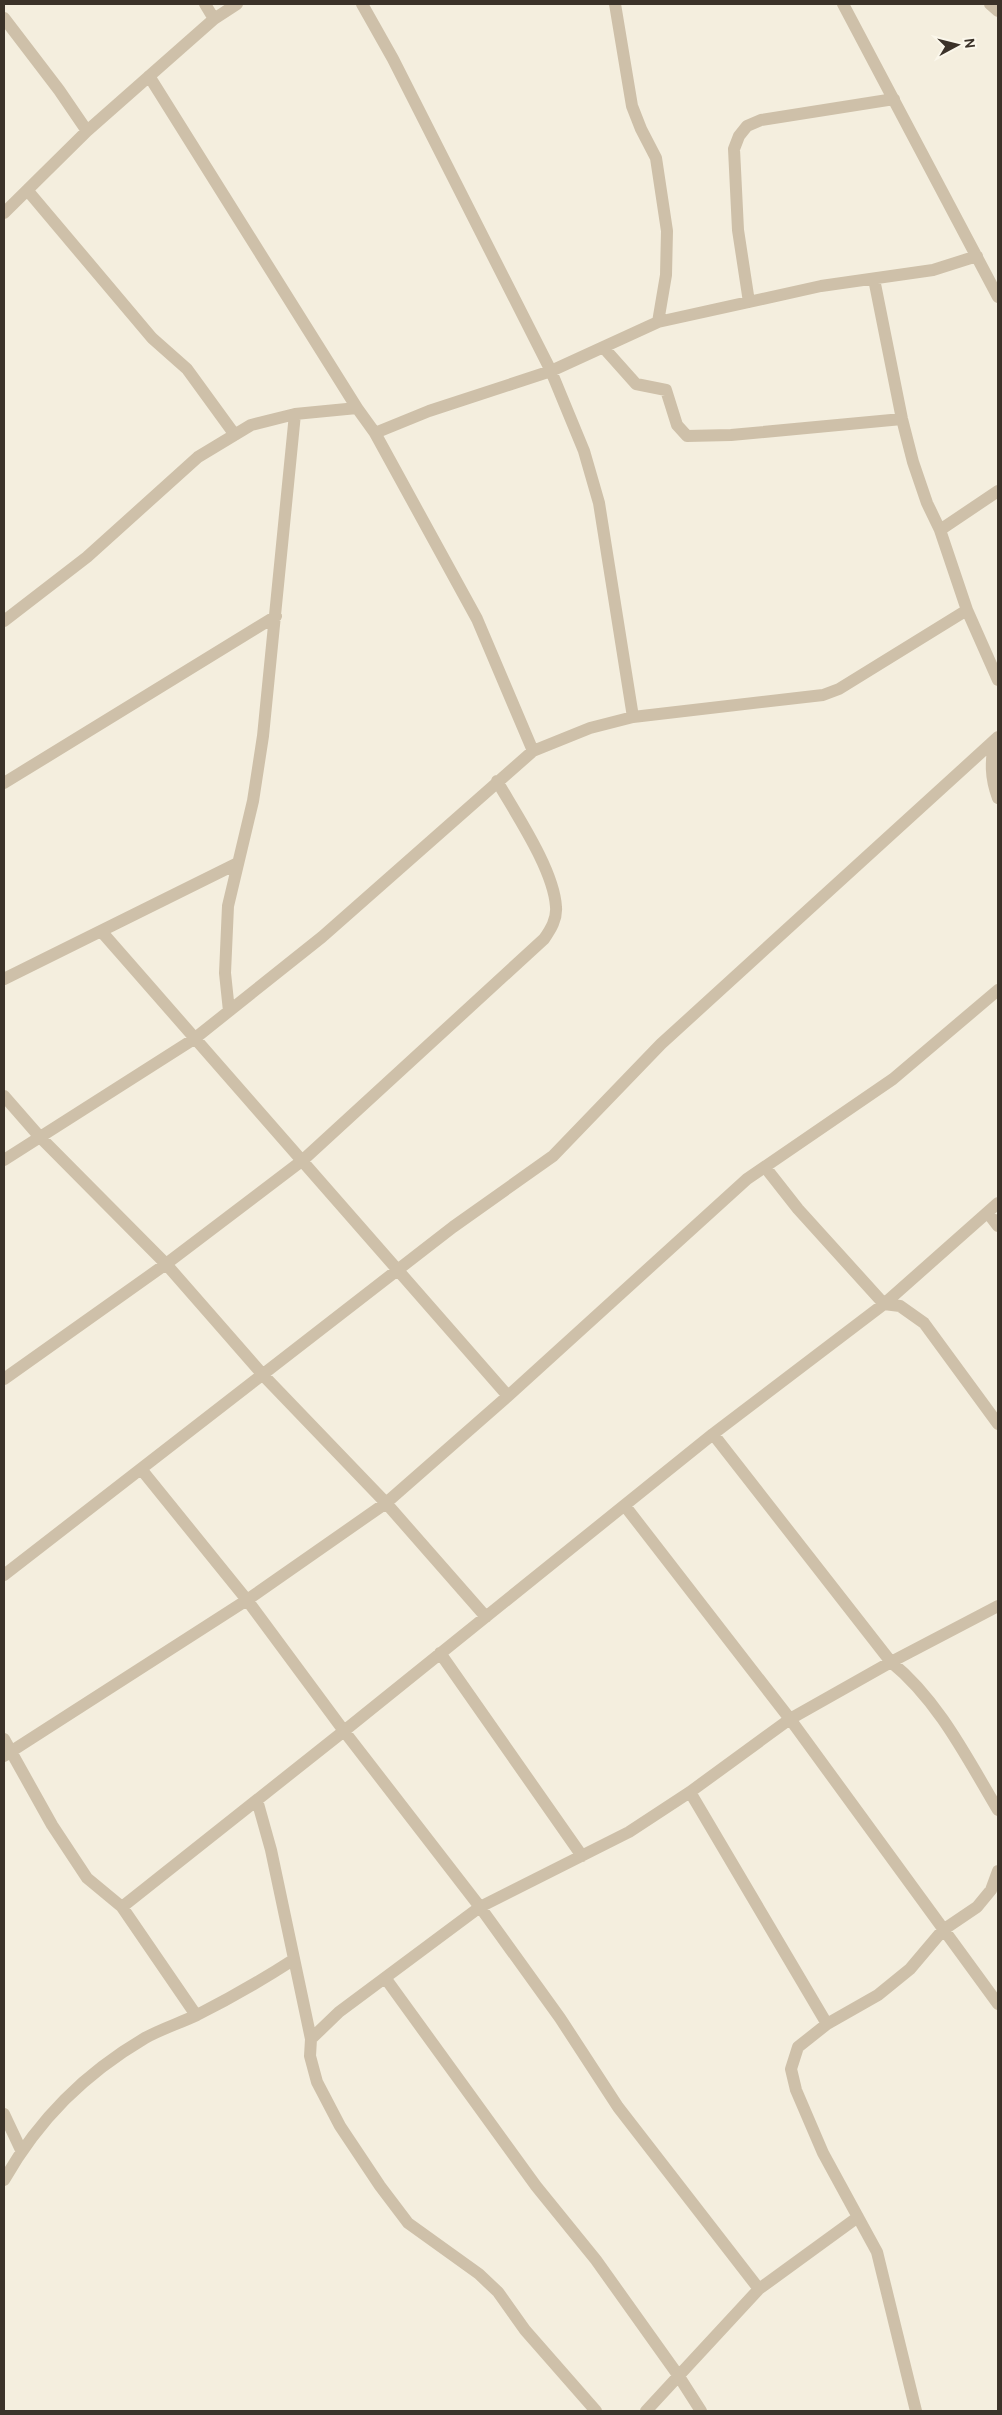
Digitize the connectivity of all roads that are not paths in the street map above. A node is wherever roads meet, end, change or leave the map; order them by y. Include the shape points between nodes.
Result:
1 (205, 4) edge
2 (237, 4) edge
3 (362, 4) edge
4 (615, 4) edge
5 (843, 4) edge
6 (990, 4) edge
7 (998, 12) edge
8 (4, 18) edge
9 (214, 19) junction
10 (149, 76) junction
11 (894, 99) junction
12 (87, 131) junction
13 (28, 191) junction
14 (4, 213) edge
15 (977, 256) junction
16 (874, 278) junction
17 (998, 297) edge
18 (750, 302) junction
19 (658, 322) junction
20 (603, 347) junction
21 (551, 371) junction
22 (357, 408) junction
23 (295, 414) junction
24 (902, 419) junction
25 (375, 433) junction
26 (235, 435) junction
27 (998, 491) edge
28 (940, 530) junction
29 (967, 610) junction
30 (276, 616) junction
31 (4, 621) edge
32 (998, 680) edge
33 (633, 717) junction
34 (996, 739) edge
35 (533, 750) junction
36 (498, 781) junction
37 (4, 783) edge
38 (998, 798) edge
39 (236, 864) junction
40 (101, 931) junction
41 (4, 979) edge
42 (998, 990) edge
43 (229, 1012) junction
44 (194, 1039) junction
45 (4, 1096) edge
46 (39, 1136) junction
47 (4, 1160) edge
48 (303, 1160) junction
49 (765, 1167) junction
50 (998, 1203) edge
51 (988, 1213) junction
52 (998, 1226) edge
53 (166, 1264) junction
54 (399, 1270) junction
55 (884, 1304) junction
56 (264, 1375) junction
57 (4, 1379) edge
58 (508, 1396) junction
59 (998, 1424) edge
60 (713, 1434) junction
61 (141, 1469) junction
62 (386, 1503) junction
63 (625, 1506) junction
64 (4, 1576) edge
65 (247, 1600) junction
66 (998, 1606) edge
67 (486, 1617) junction
68 (440, 1653) junction
69 (891, 1662) junction
70 (790, 1719) junction
71 (344, 1731) junction
72 (4, 1739) edge
73 (7, 1753) edge
74 (690, 1792) junction
75 (257, 1800) junction
76 (998, 1810) edge
77 (582, 1856) junction
78 (998, 1871) edge
79 (122, 1907) junction
80 (480, 1907) junction
81 (943, 1930) junction
82 (293, 1960) junction
83 (386, 1979) junction
84 (998, 2004) edge
85 (196, 2015) junction
86 (827, 2024) junction
87 (311, 2039) junction
88 (4, 2114) edge
89 (21, 2150) junction
90 (4, 2180) edge
91 (858, 2217) junction
92 (759, 2289) junction
93 (678, 2375) junction
94 (596, 2411) edge
95 (646, 2411) edge
96 (701, 2411) edge
97 (916, 2411) edge

1 - 9 street
2 - 9 street
3 - 21 street
4 - 19 street via 632,106 656,158 668,231 666,275
5 - 11 street
6 - 7 street
8 - 12 street
9 - 10 street
10 - 12 street
10 - 22 street
11 - 15 street
11 - 18 street via 762,120 747,126 739,136 734,149 738,230
12 - 13 street
13 - 14 street
13 - 26 street via 152,338 187,369
15 - 16 street via 933,270
15 - 17 street
16 - 18 street
16 - 24 street
18 - 19 street
19 - 20 street
20 - 21 street
20 - 24 street via 636,384 666,390 676,425 687,436
21 - 25 street via 429,411
21 - 33 street via 584,451 599,503
22 - 23 street
22 - 25 street
23 - 26 street via 251,425
23 - 30 street
24 - 28 street via 927,503
25 - 35 street via 477,619
26 - 31 street via 198,457 87,558
27 - 28 street
28 - 29 street
29 - 32 street
29 - 33 street via 839,689 823,695
30 - 37 street
30 - 39 street via 255,791
33 - 35 street via 590,728
34 - 38 street via 990,769
34 - 54 street via 661,1044 553,1156
35 - 36 street
36 - 43 street via 322,938
36 - 48 street via 552,884 556,908 554,924 544,939
39 - 40 street
39 - 43 street via 226,937
40 - 41 street
40 - 44 street
42 - 49 street via 893,1079
43 - 44 street
44 - 46 street
44 - 48 street
45 - 46 street
46 - 47 street
46 - 53 street
48 - 53 street
48 - 54 street
49 - 55 street
49 - 58 street
50 - 51 street
51 - 52 street
51 - 55 street
53 - 56 street
53 - 57 street
54 - 56 street
54 - 58 street
55 - 59 street via 900,1306 924,1324
55 - 60 street
56 - 61 street
56 - 62 street
58 - 62 street
60 - 63 street
60 - 69 street
61 - 64 street
61 - 65 street
62 - 65 street
62 - 67 street
63 - 67 street
63 - 70 street
65 - 71 street
65 - 73 street
66 - 69 street
67 - 68 street
68 - 71 street
68 - 77 street
69 - 70 street
69 - 76 street via 909,1676 926,1696
70 - 74 street
70 - 81 street
71 - 75 street
71 - 80 street
72 - 73 street
73 - 79 street via 87,1878
74 - 77 street via 628,1832
74 - 86 street
75 - 79 street
75 - 82 street via 271,1850
77 - 80 street
78 - 81 street via 990,1890 977,1907
79 - 85 street
80 - 83 street
80 - 92 street via 560,2018 618,2107
81 - 84 street
81 - 86 street via 910,1969 878,1995
82 - 85 street via 253,1986
82 - 87 street
83 - 87 street via 339,2012
83 - 93 street
85 - 89 street via 147,2037 105,2063 65,2097
86 - 91 street via 798,2047 791,2069 796,2090 823,2153
87 - 94 street via 310,2056 317,2082 340,2126 385,2194 408,2223 479,2274 498,2292 525,2330
88 - 89 street
89 - 90 street
91 - 92 street
91 - 97 street via 878,2252
92 - 93 street
93 - 95 street
93 - 96 street

